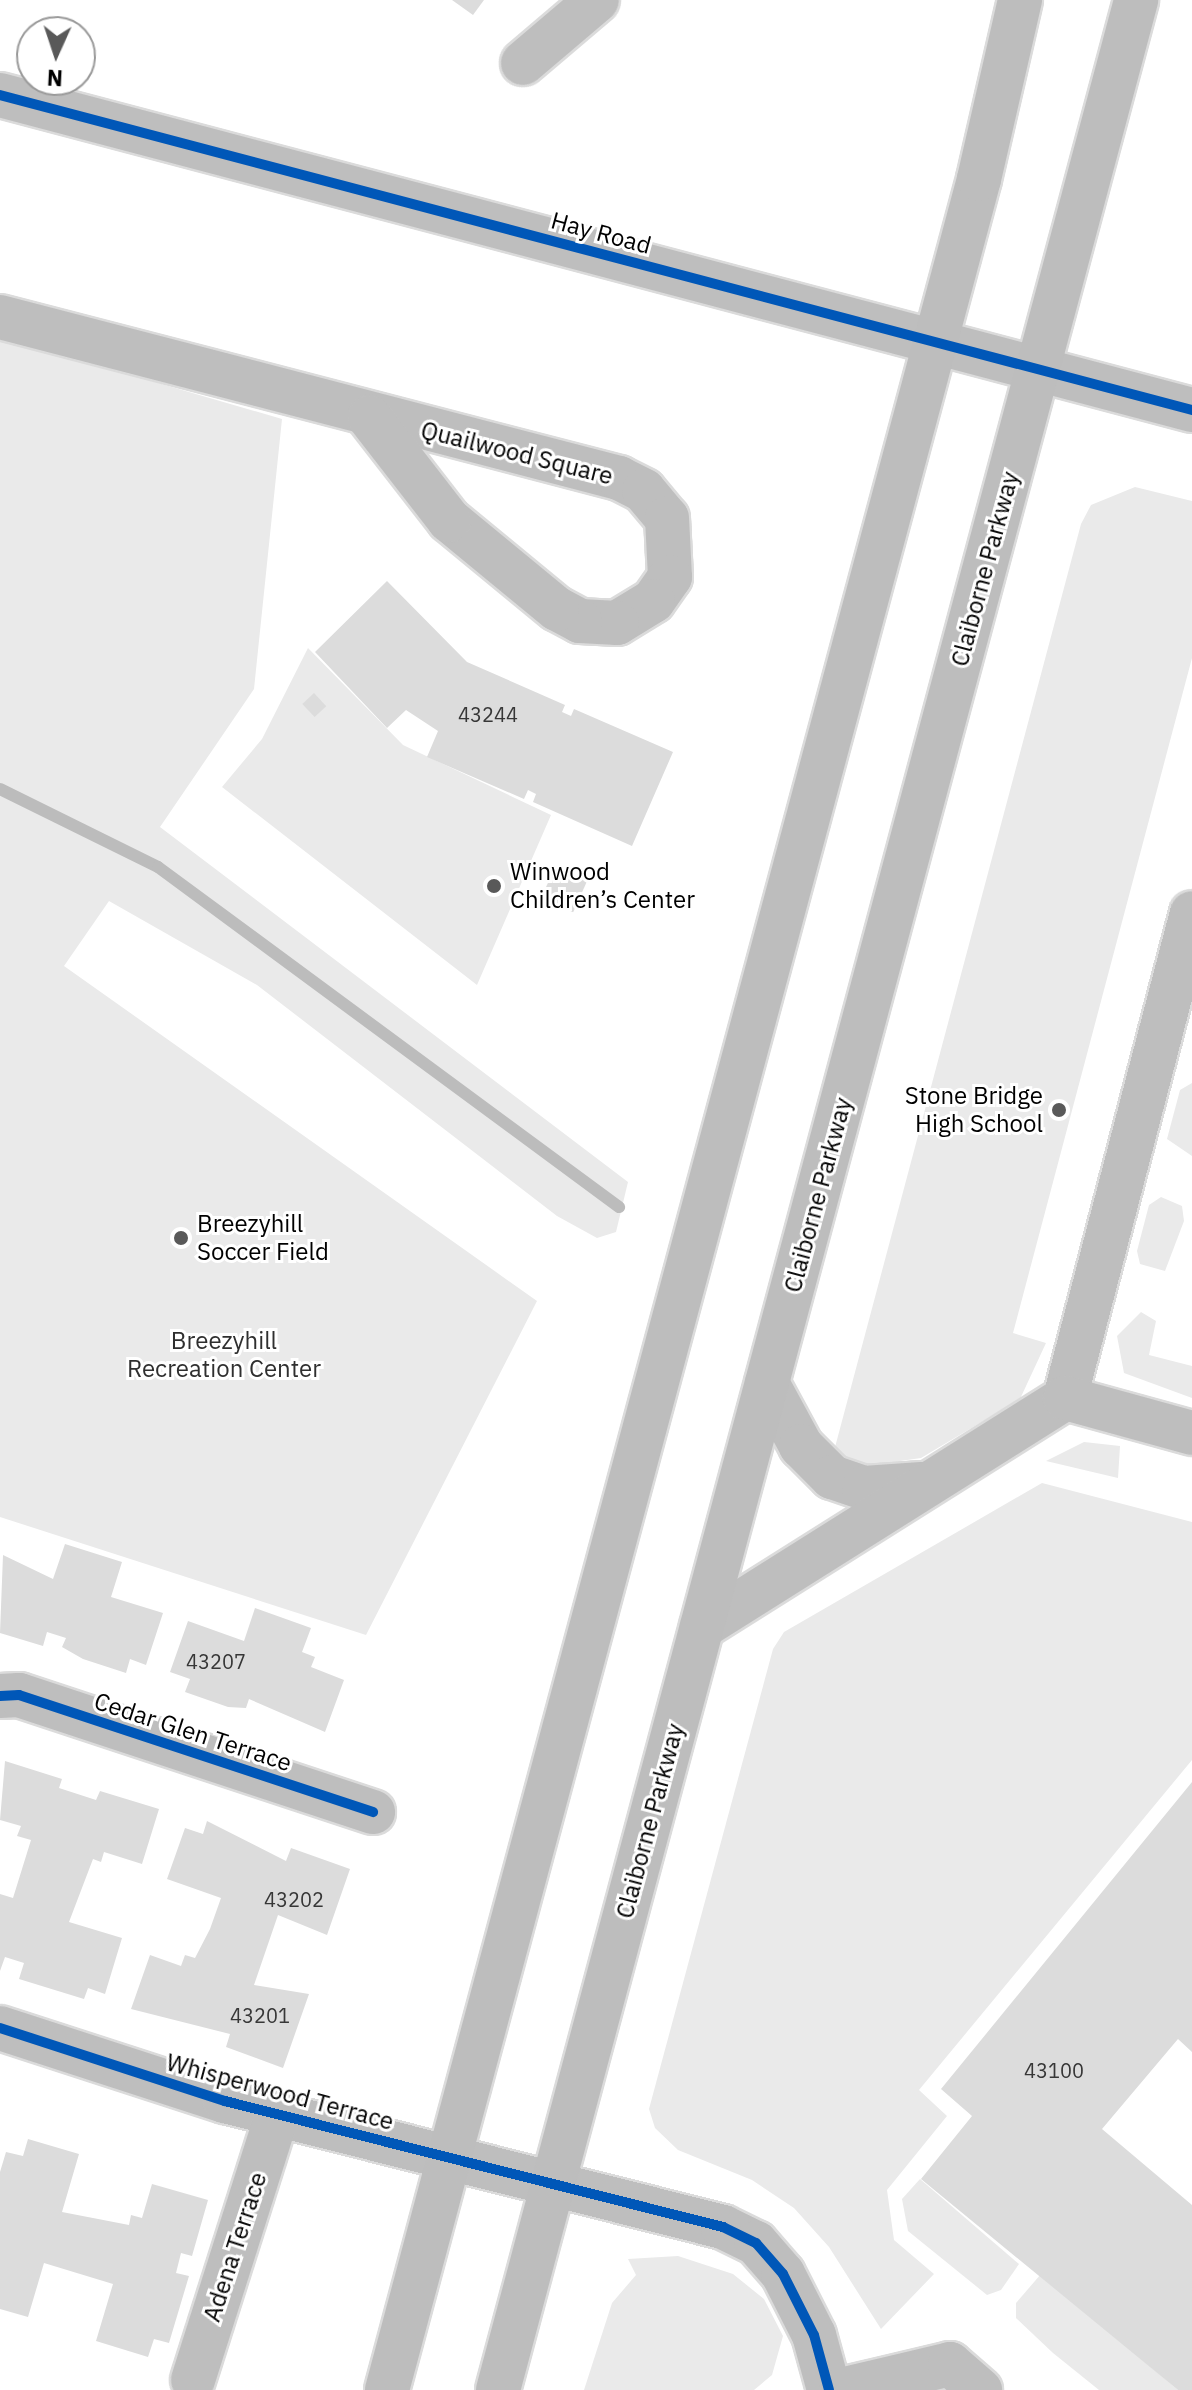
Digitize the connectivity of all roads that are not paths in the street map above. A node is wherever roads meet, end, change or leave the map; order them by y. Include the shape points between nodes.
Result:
1 (597, 0) edge
2 (1020, 0) edge
3 (1136, 0) edge
4 (523, 63) dead end
5 (0, 95) edge
6 (0, 317) edge
7 (933, 343) junction
8 (1037, 368) junction
9 (1192, 410) edge
10 (369, 417) junction
11 (1192, 913) edge
12 (767, 1383) junction
13 (1065, 1398) junction
14 (1192, 1433) edge
15 (929, 1483) junction
16 (702, 1627) junction
17 (0, 1696) edge
18 (373, 1812) dead end
19 (2, 2036) edge
20 (277, 2115) junction
21 (447, 2157) junction
22 (553, 2184) junction
23 (193, 2380) dead end
24 (387, 2390) edge
25 (498, 2390) edge
26 (829, 2390) edge
27 (841, 2390) edge
28 (980, 2390) edge

1 - 4 street
2 - 7 main road
3 - 8 main road, Claiborne Parkway
5 - 7 street, Hay Road
6 - 10 street, Quailwood Square
7 - 8 street, Hay Road
7 - 21 main road
8 - 9 street, Hay Road
8 - 12 main road, Claiborne Parkway
10 - 10 street, Quailwood Square via 449,520 557,609 580,621 617,623 653,601 670,577 667,518 644,491 619,478
11 - 13 street
12 - 15 street via 801,1446 832,1477 864,1488
12 - 16 main road, Claiborne Parkway
13 - 14 street
13 - 15 street
15 - 16 street
16 - 22 main road, Claiborne Parkway
17 - 18 street, Cedar Glen Terrace via 19,1695
19 - 20 street, Whisperwood Terrace
20 - 21 street, Whisperwood Terrace
20 - 23 street, Adena Terrace
21 - 22 street, Whisperwood Terrace
21 - 24 main road
22 - 25 main road, Claiborne Parkway
22 - 26 street, Whisperwood Terrace via 654,2204 756,2243 783,2274 814,2335
27 - 28 street via 950,2364

